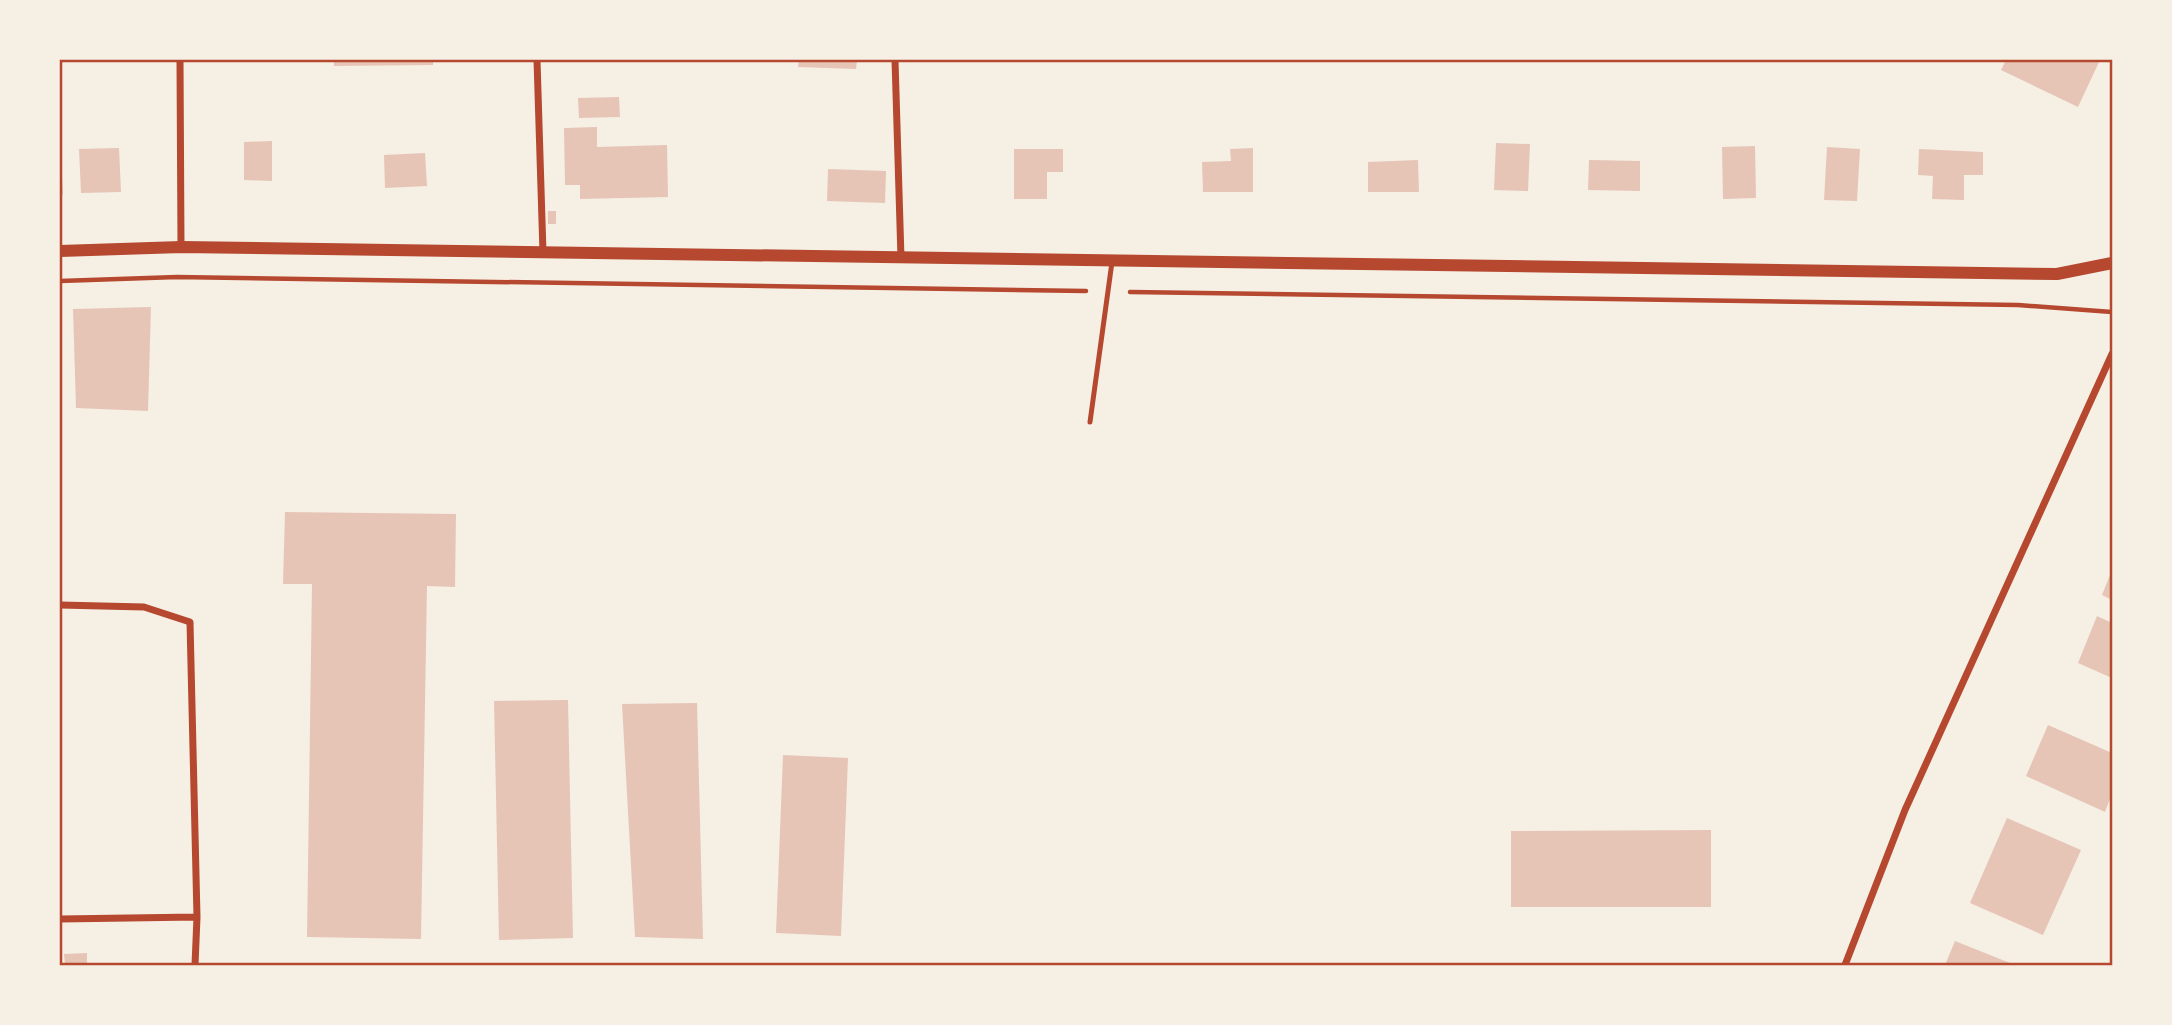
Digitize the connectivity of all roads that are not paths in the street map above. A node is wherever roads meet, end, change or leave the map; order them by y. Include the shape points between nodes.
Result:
1 (180, 60) edge
2 (537, 60) edge
3 (895, 60) edge
4 (181, 247) junction
5 (60, 251) edge
6 (543, 254) junction
7 (901, 259) junction
8 (1112, 261) junction
9 (2112, 263) edge
10 (2112, 354) edge
11 (1090, 422) dead end
12 (60, 605) edge
13 (197, 918) junction
14 (60, 919) edge
15 (195, 965) edge
16 (1844, 965) edge

1 - 4 street
2 - 6 street
3 - 7 street
4 - 5 street
4 - 6 street
6 - 7 street
7 - 8 street
8 - 9 street via 2057,274
8 - 11 lane
10 - 16 street via 1905,810
12 - 13 street via 144,607 190,622
13 - 14 street
13 - 15 street

